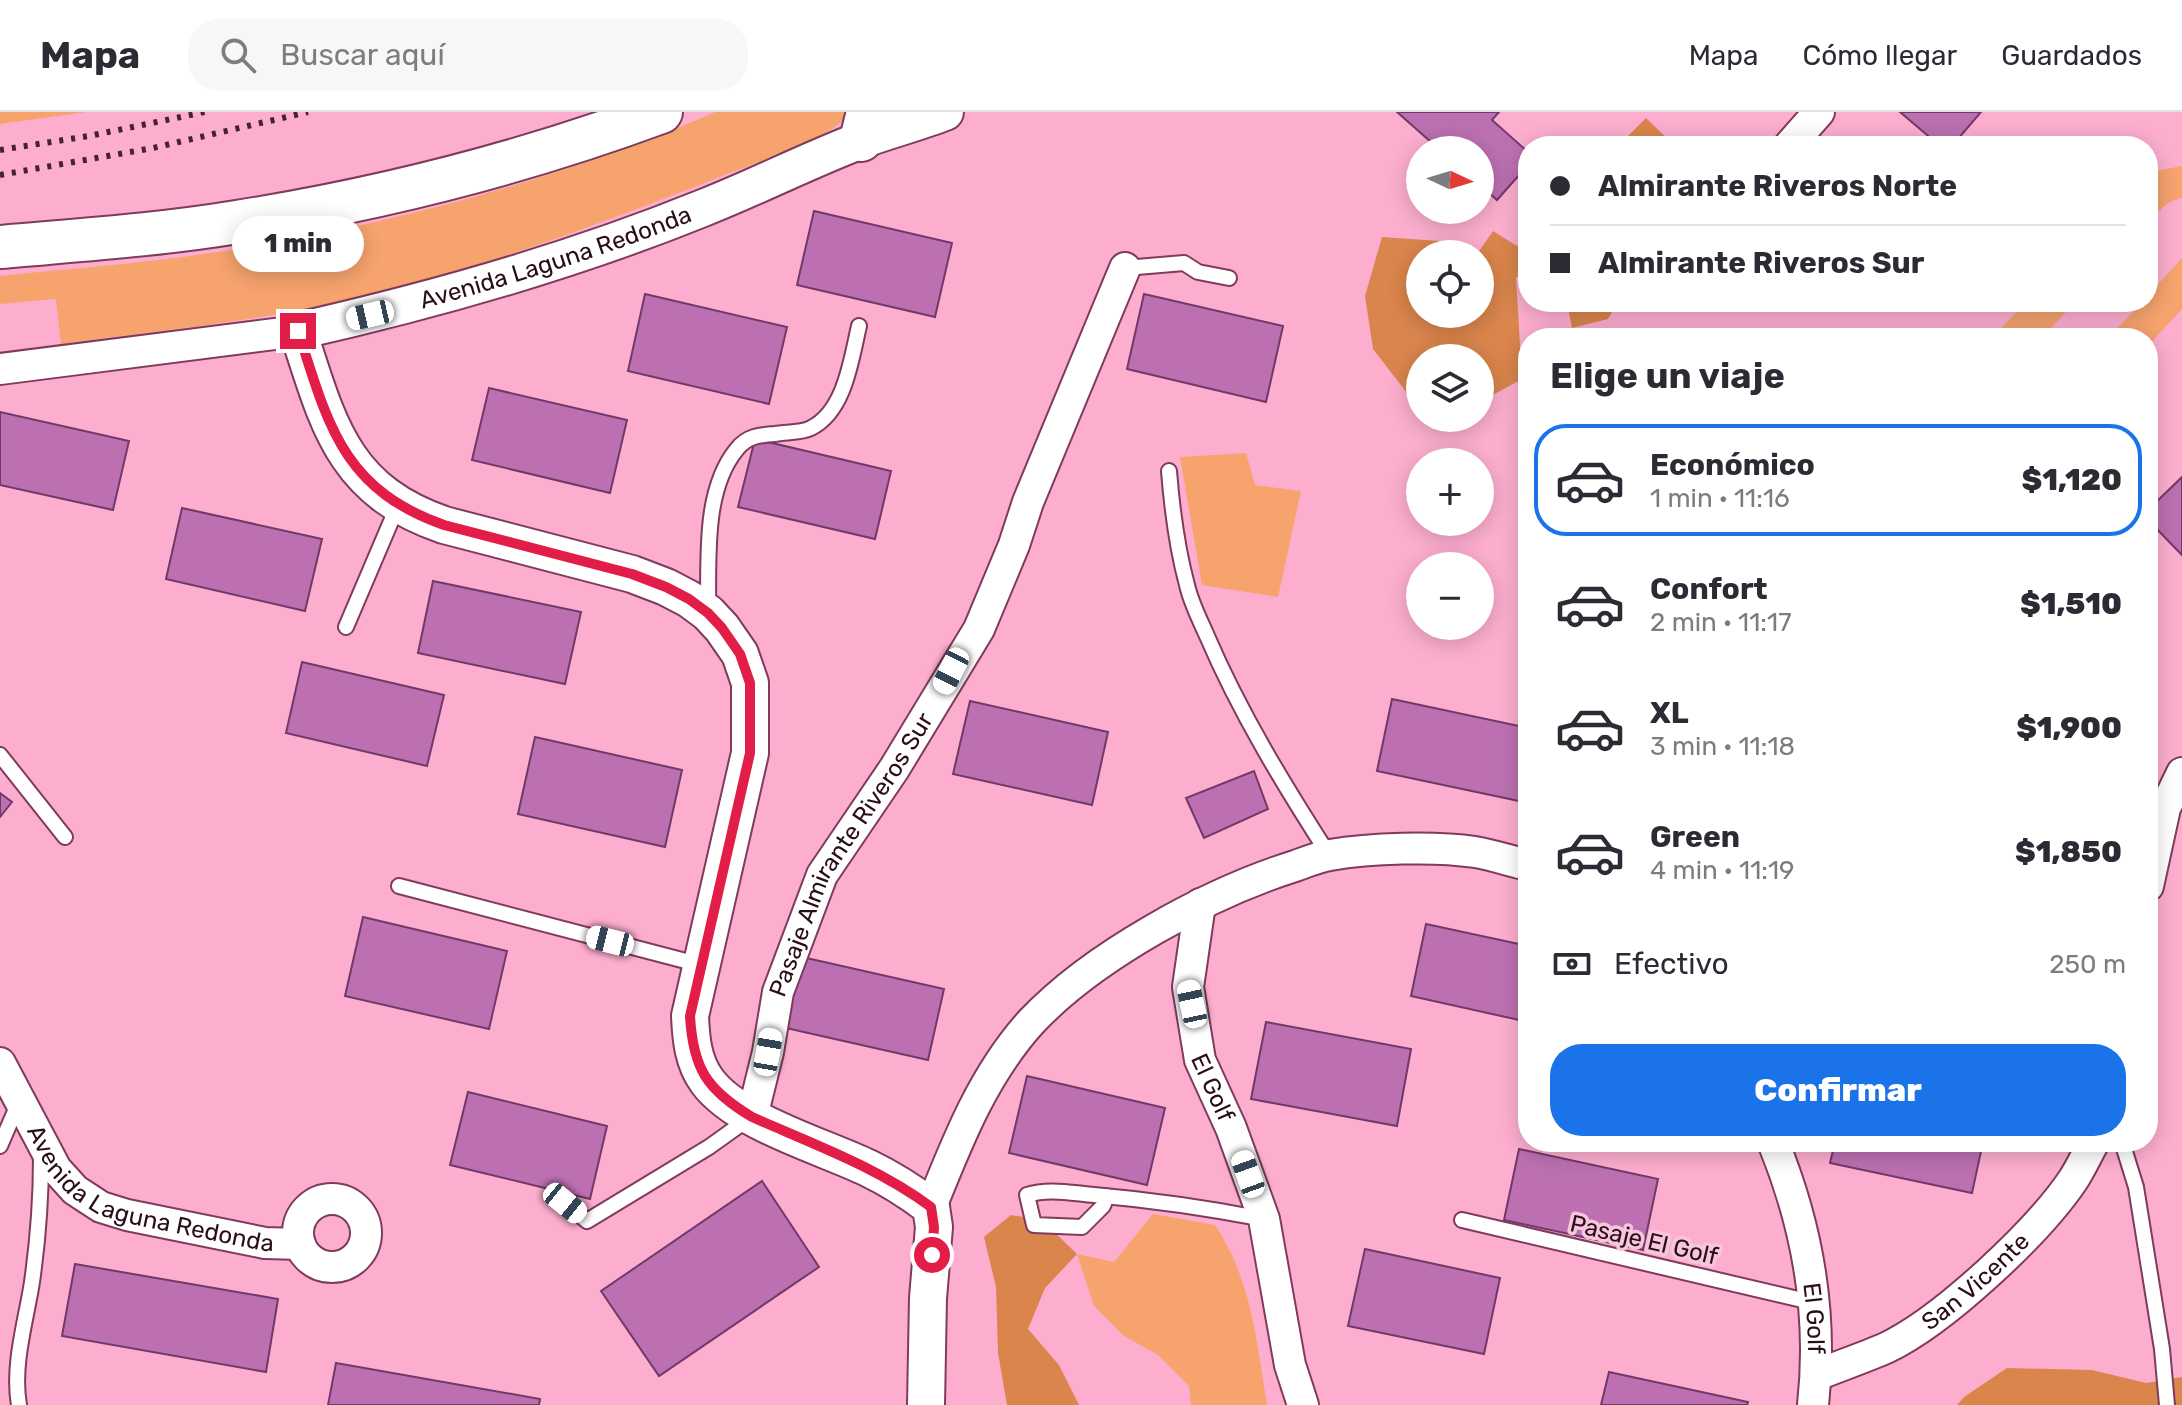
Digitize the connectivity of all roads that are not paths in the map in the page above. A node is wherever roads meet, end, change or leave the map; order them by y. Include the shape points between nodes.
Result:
1 (661, 112) edge
2 (900, 112) edge
3 (945, 112) edge
4 (1819, 112) edge
5 (864, 126) edge
6 (1798, 136) edge
7 (0, 247) edge
8 (1125, 268) joint
9 (1229, 278) dead end
10 (859, 326) dead end
11 (298, 331) junction
12 (0, 369) edge
13 (1169, 471) dead end
14 (398, 504) junction
15 (708, 613) junction
16 (346, 627) dead end
17 (0, 755) edge
18 (2182, 773) edge
19 (65, 837) dead end
20 (2158, 840) edge
21 (1329, 855) junction
22 (1518, 863) edge
23 (399, 886) dead end
24 (1200, 904) junction
25 (701, 965) junction
26 (0, 1063) edge
27 (20, 1102) junction
28 (752, 1117) junction
29 (41, 1145) junction
30 (0, 1146) edge
31 (1776, 1152) edge
32 (2088, 1152) edge
33 (2125, 1152) edge
34 (1107, 1196) junction
35 (565, 1203) dead end
36 (931, 1207) junction
37 (1264, 1219) junction
38 (1462, 1220) dead end
39 (300, 1244) dead end
40 (1816, 1303) junction
41 (1817, 1375) junction
42 (19, 1405) edge
43 (926, 1405) edge
44 (1303, 1405) edge
45 (1813, 1405) edge
46 (2167, 1405) edge

1 - 7 main road via 461,177 349,201 205,227
2 - 5 street, Avenida Laguna Redonda
3 - 5 street, Avenida Laguna Redonda
4 - 6 street
5 - 11 street, Avenida Laguna Redonda via 702,209 394,309
8 - 9 lane via 1184,263 1198,272
8 - 28 street, Pasaje Almirante Riveros Sur via 979,629 822,875 778,992
10 - 15 lane via 847,377 832,411 810,429 752,436 737,448 725,470 711,510
11 - 12 street, Avenida Laguna Redonda
11 - 14 street via 327,421 350,460
13 - 21 lane via 1172,513 1192,601 1223,673
14 - 15 street via 444,525 632,574
14 - 16 lane
15 - 25 street via 740,654 750,683 751,720 750,753
17 - 19 lane
18 - 20 street via 2165,808
21 - 22 street via 1436,849
21 - 24 street
23 - 25 lane
24 - 36 street via 1106,958 1032,1022 977,1098
24 - 37 street, El Golf via 1188,987 1200,1060
25 - 28 street via 690,1016 697,1064 722,1099
26 - 27 street, Avenida Laguna Redonda
27 - 29 street, Avenida Laguna Redonda
27 - 30 lane
28 - 35 lane via 587,1221
28 - 36 street via 869,1168
29 - 39 street, Avenida Laguna Redonda via 75,1190 101,1207 265,1243
29 - 42 lane via 41,1204 17,1372
31 - 40 street, El Golf via 1800,1220
32 - 41 street, San Vicente via 2073,1180 2024,1237 1960,1297 1887,1347
33 - 46 lane via 2136,1187
34 - 34 lane via 1041,1190 1027,1195 1034,1225 1082,1227
34 - 37 lane
36 - 43 street
37 - 44 street, El Golf via 1290,1365
38 - 40 lane, Pasaje El Golf
40 - 41 street, El Golf
41 - 45 street, El Golf

